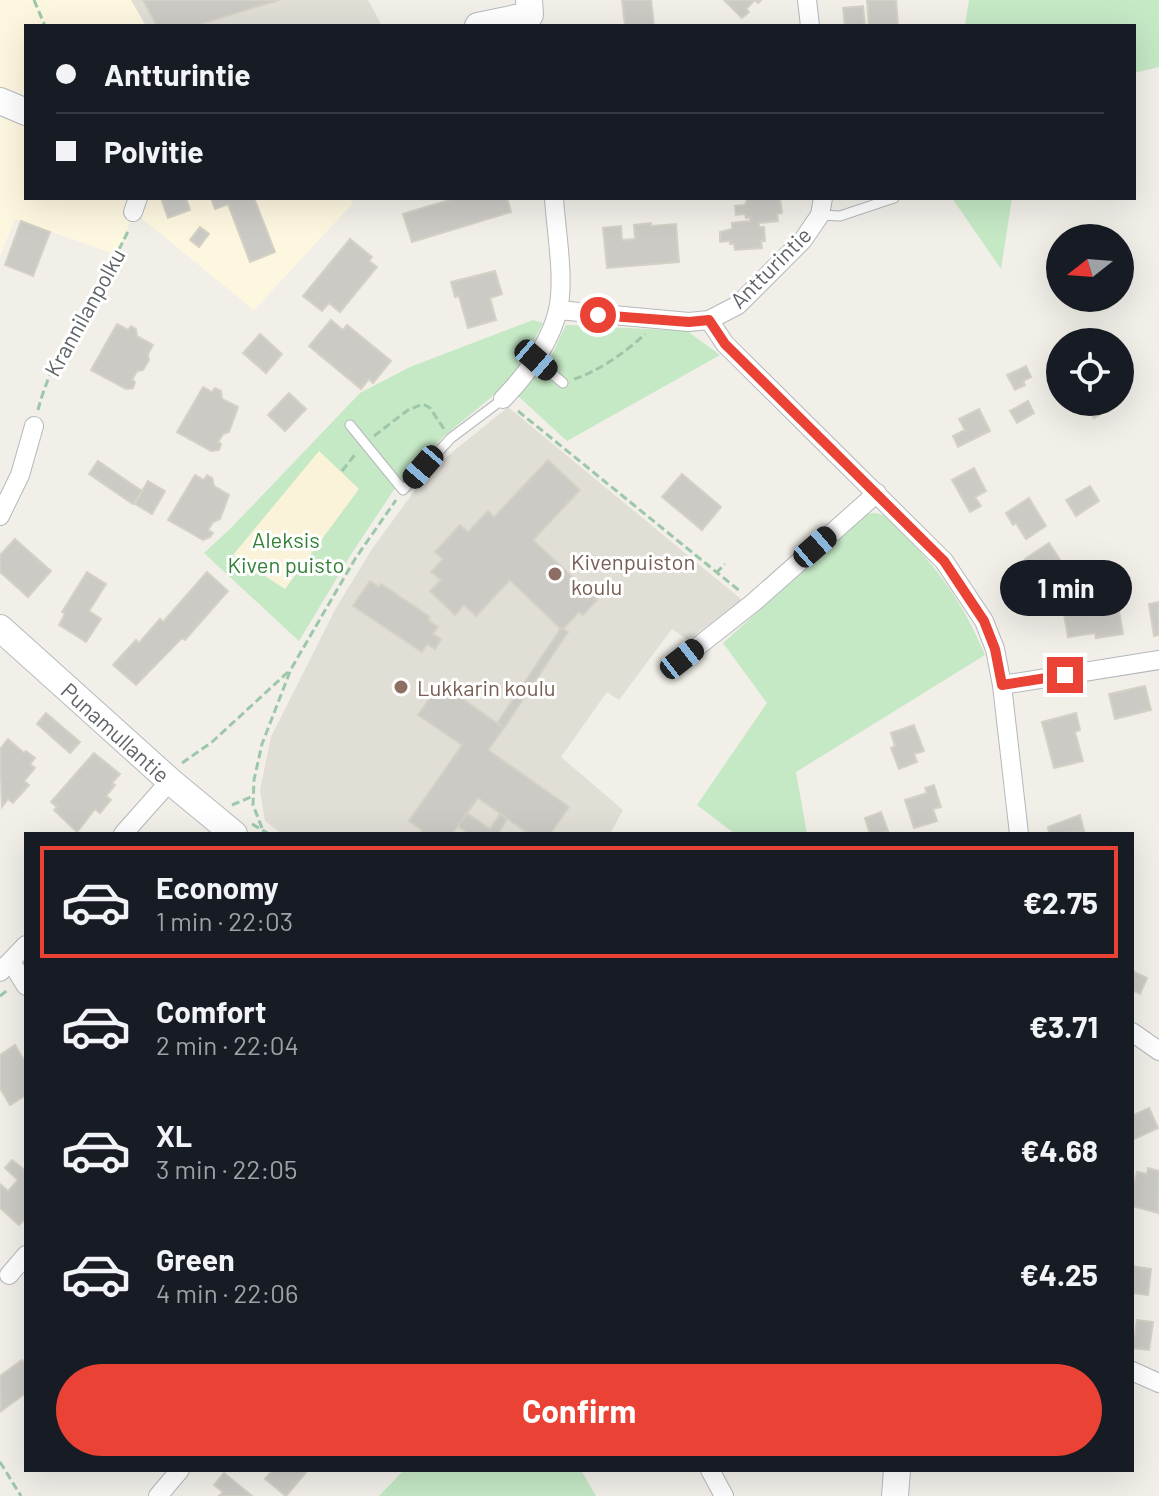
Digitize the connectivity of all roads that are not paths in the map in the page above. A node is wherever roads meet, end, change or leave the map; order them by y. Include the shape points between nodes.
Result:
1 (807, 0) edge
2 (530, 14) edge
3 (487, 24) edge
4 (810, 24) edge
5 (0, 101) edge
6 (24, 111) edge
7 (554, 200) edge
8 (888, 200) edge
9 (822, 206) edge
10 (558, 310) junction
11 (709, 320) junction
12 (536, 360) junction
13 (563, 383) road end
14 (503, 399) joint
15 (350, 425) dead end
16 (34, 426) road end
17 (877, 493) junction
18 (0, 516) edge
19 (0, 628) edge
20 (682, 659) dead end
21 (1159, 660) edge
22 (1002, 685) junction
23 (172, 774) junction
24 (125, 832) edge
25 (232, 832) edge
26 (1019, 832) edge
27 (24, 947) edge
28 (6, 967) edge
29 (24, 984) edge
30 (1134, 1033) edge
31 (1159, 1051) edge
32 (24, 1257) edge
33 (9, 1275) dead end
34 (1134, 1372) edge
35 (1159, 1383) edge
36 (178, 1472) edge
37 (711, 1472) edge
38 (897, 1472) edge
39 (158, 1496) edge
40 (724, 1496) edge
41 (895, 1496) edge

1 - 4 street
2 - 3 street
5 - 6 street
7 - 10 street
8 - 9 lane via 840,216
9 - 11 street, Antturintie via 803,240 738,305
10 - 11 street, Antturintie
10 - 12 street
11 - 17 street via 725,344
12 - 13 lane
12 - 14 street
14 - 15 lane via 451,438 403,490
16 - 18 street via 20,475
17 - 20 street
17 - 22 street via 963,587 984,621
19 - 23 street, Punamullantie
21 - 22 street
22 - 26 street
23 - 24 street
23 - 25 street, Punamullantie
27 - 28 street
28 - 29 street
30 - 31 street
32 - 33 street
34 - 35 street
36 - 39 street
37 - 40 street
38 - 41 street

